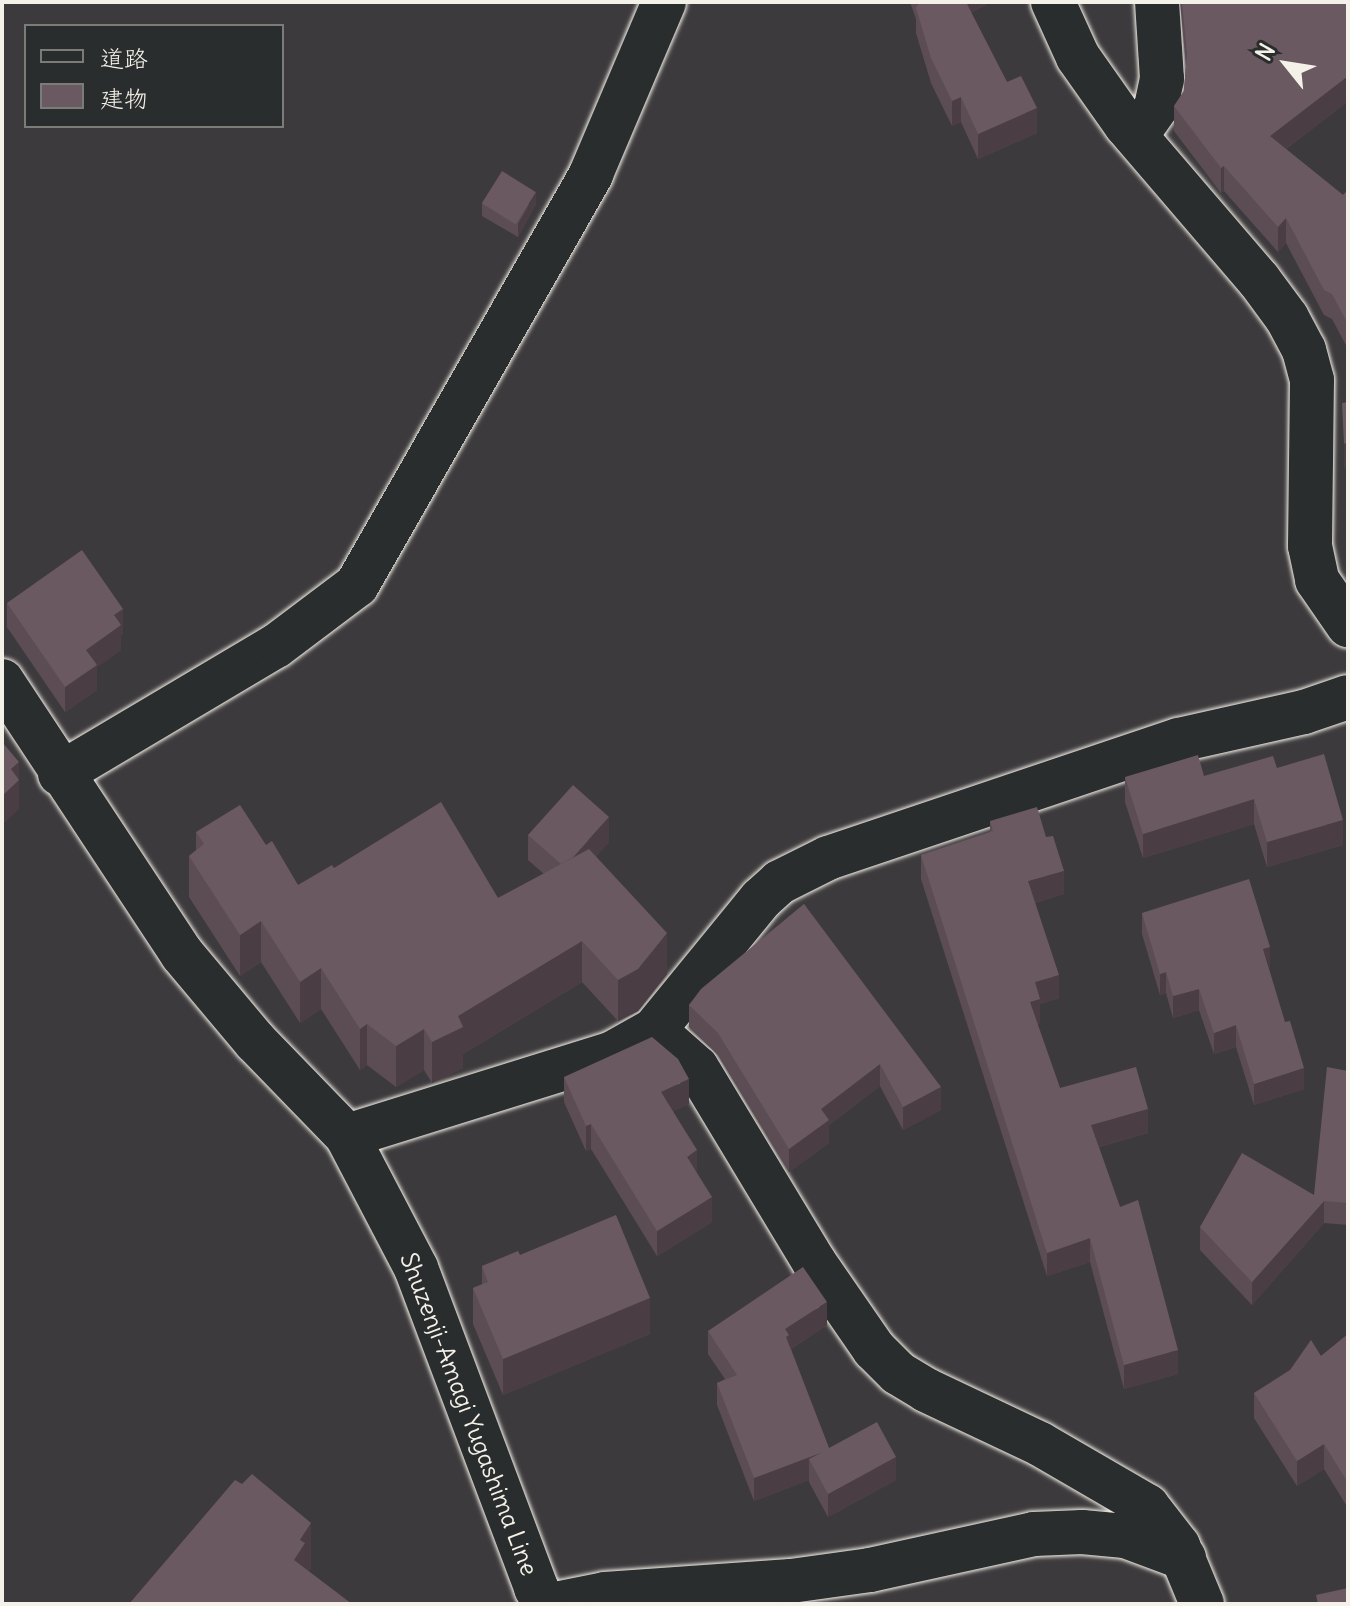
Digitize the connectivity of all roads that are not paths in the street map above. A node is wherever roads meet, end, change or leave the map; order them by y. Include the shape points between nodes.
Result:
1 (664, 2) edge
2 (1053, 2) edge
3 (1157, 2) edge
4 (1136, 136) junction
5 (1348, 625) edge
6 (2, 681) edge
7 (1348, 697) edge
8 (60, 774) junction
9 (654, 1030) junction
10 (347, 1136) junction
11 (1184, 1558) junction
12 (545, 1604) edge
13 (555, 1604) edge
14 (1202, 1604) edge

1 - 8 street via 591,174 357,585 276,646
2 - 4 street via 1078,57
3 - 4 street via 1162,79 1156,107
4 - 5 street via 1259,280 1304,350 1312,380 1310,546 1317,580
6 - 8 street, Shuzenji-Amagi Yugashima Line
7 - 9 street via 1179,740 828,858 780,882 761,899
8 - 10 street, Shuzenji-Amagi Yugashima Line via 182,954 255,1041
9 - 10 street via 613,1053
9 - 11 street via 697,1068 814,1262 890,1365 926,1390 1040,1444 1147,1506
10 - 12 street, Shuzenji-Amagi Yugashima Line via 416,1268
11 - 13 street via 1125,1536 1034,1534 857,1572 605,1594
11 - 14 street

